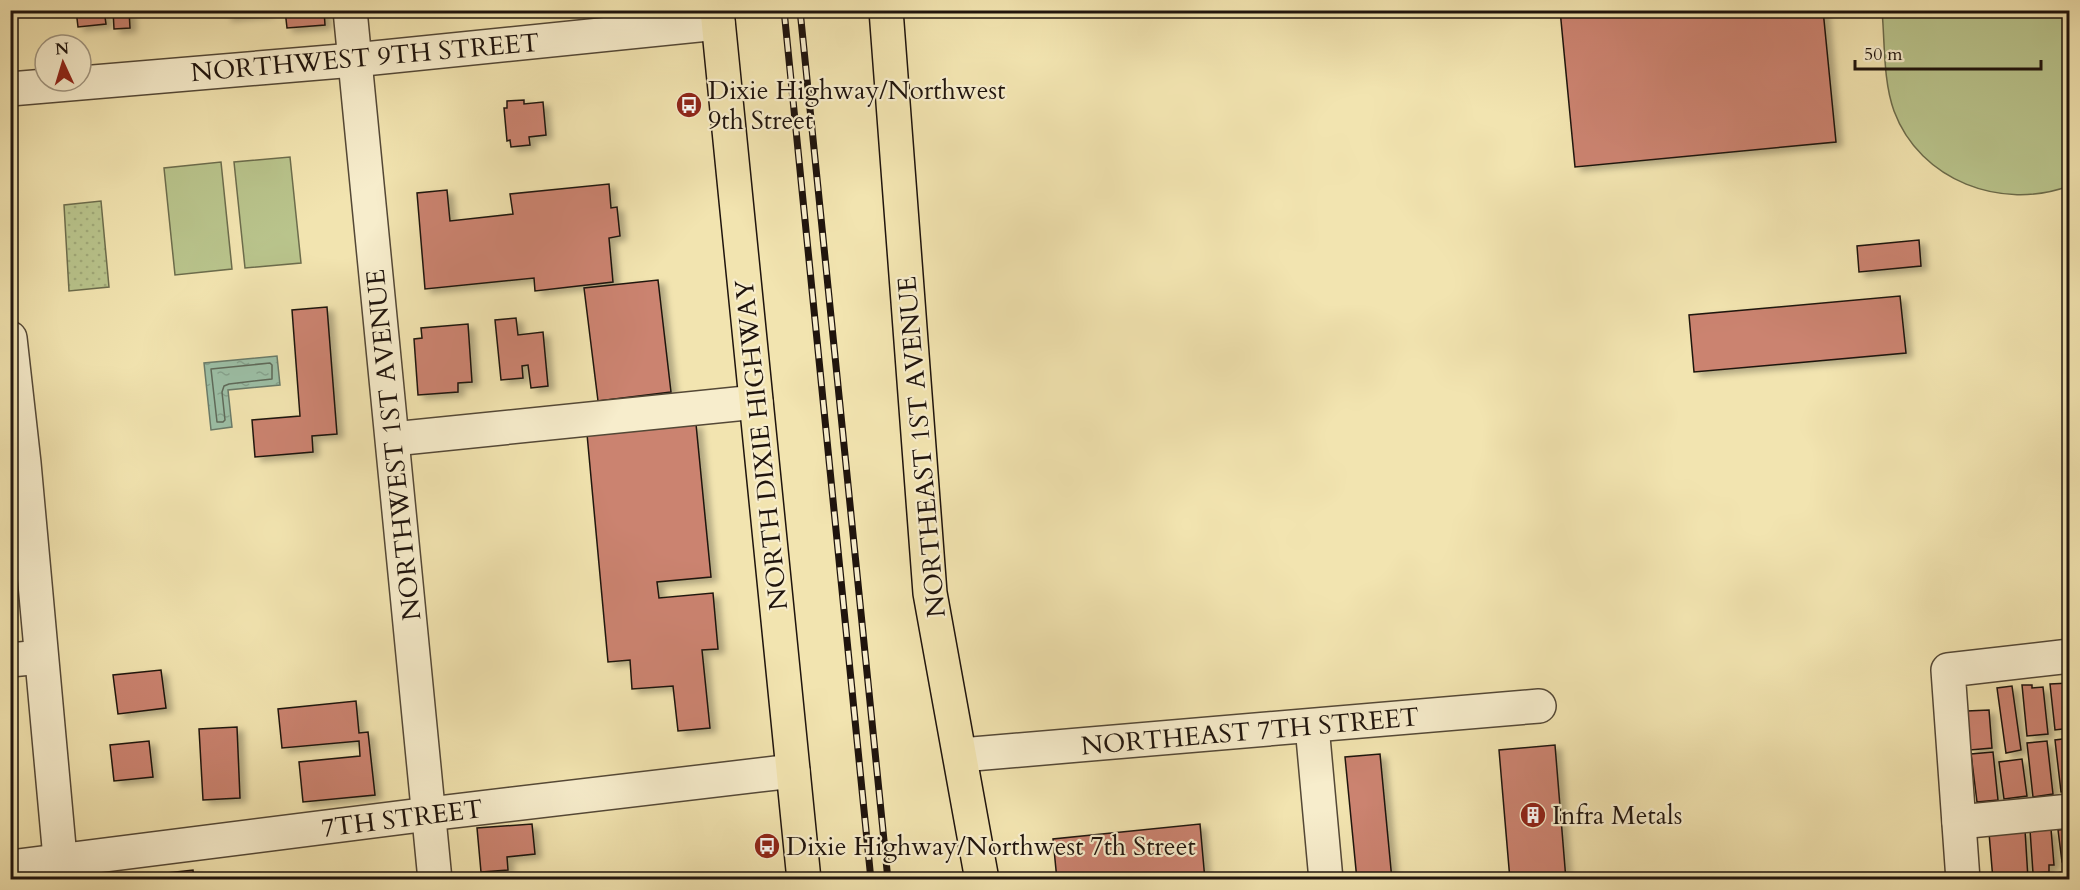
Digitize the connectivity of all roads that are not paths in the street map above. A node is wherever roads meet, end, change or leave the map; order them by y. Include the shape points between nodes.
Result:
1 (350, 10) edge
2 (886, 10) edge
3 (718, 16) edge
4 (354, 60) junction
5 (10, 89) edge
6 (10, 338) edge
7 (756, 402) junction
8 (393, 439) junction
9 (17, 463) edge
10 (2070, 656) edge
11 (26, 658) edge
12 (1539, 706) dead end
13 (1312, 726) junction
14 (961, 755) junction
15 (793, 771) junction
16 (2070, 810) edge
17 (429, 814) junction
18 (1959, 822) junction
19 (10, 867) edge
20 (61, 871) edge
21 (435, 879) edge
22 (804, 879) edge
23 (982, 879) edge
24 (1326, 879) edge
25 (1964, 879) edge

1 - 4 street, NORTHWEST 1ST AVENUE
2 - 14 main road, NORTHEAST 1ST AVENUE via 930,593
3 - 4 street, NORTHWEST 9TH STREET
3 - 7 main road, NORTH DIXIE HIGHWAY
4 - 5 street, NORTHWEST 9TH STREET
4 - 8 street, NORTHWEST 1ST AVENUE
6 - 9 street
7 - 8 street
7 - 15 main road, NORTH DIXIE HIGHWAY
8 - 17 street, NORTHWEST 1ST AVENUE
9 - 11 street
10 - 18 street via 1948,670
11 - 20 street
12 - 13 street, NORTHEAST 7TH STREET
13 - 14 street, NORTHEAST 7TH STREET
13 - 24 street
14 - 23 main road, NORTHEAST 1ST AVENUE
15 - 17 street, 7TH STREET
15 - 22 main road, NORTH DIXIE HIGHWAY
16 - 18 street
17 - 20 street, 7TH STREET
17 - 21 street, NORTHWEST 1ST AVENUE
18 - 25 street
19 - 20 street, 7TH STREET

